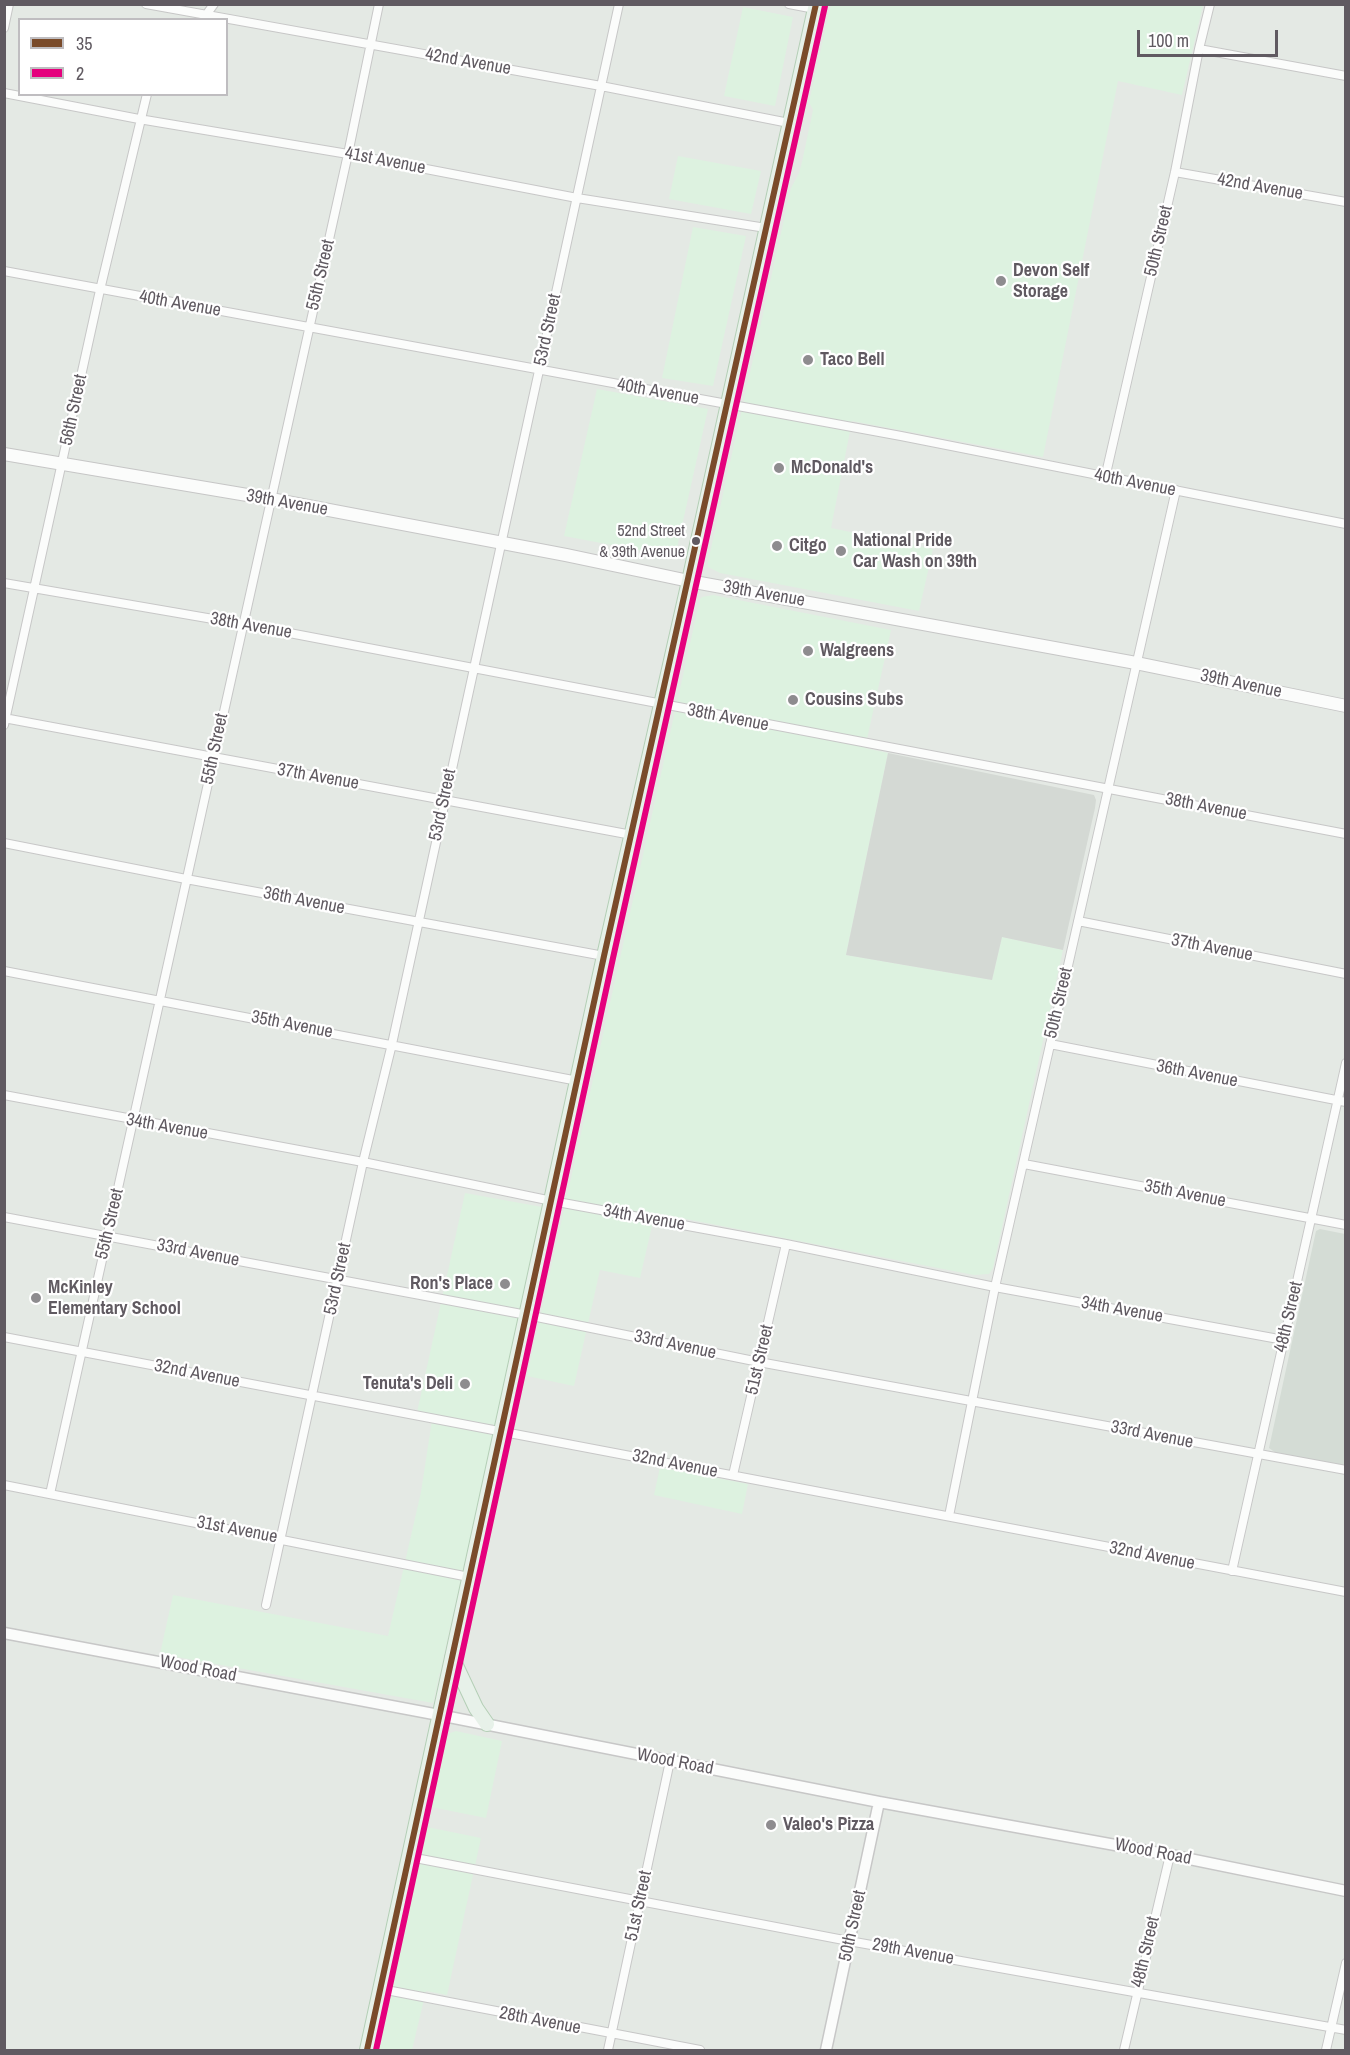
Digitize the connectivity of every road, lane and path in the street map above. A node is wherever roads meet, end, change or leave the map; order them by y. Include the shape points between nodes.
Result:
1 (9, 4) edge
2 (146, 4) edge
3 (214, 4) edge
4 (379, 4) edge
5 (619, 4) edge
6 (789, 4) edge
7 (1210, 4) edge
8 (815, 7) edge
9 (200, 16) edge
10 (228, 21) edge
11 (4, 28) edge
12 (370, 44) junction
13 (1199, 49) junction
14 (1346, 76) edge
15 (602, 86) junction
16 (20, 96) edge
17 (146, 96) edge
18 (139, 119) junction
19 (789, 123) junction
20 (348, 154) junction
21 (1175, 172) junction
22 (577, 198) junction
23 (1346, 202) edge
24 (766, 228) junction
25 (4, 271) edge
26 (100, 290) junction
27 (309, 327) junction
28 (540, 369) junction
29 (727, 404) junction
30 (4, 454) edge
31 (63, 464) junction
32 (1105, 478) junction
33 (1176, 490) junction
34 (272, 500) junction
35 (1346, 524) edge
36 (502, 543) junction
37 (689, 581) junction
38 (4, 583) edge
39 (34, 588) junction
40 (242, 624) junction
41 (1136, 663) junction
42 (474, 669) junction
43 (661, 705) junction
44 (1346, 706) edge
45 (5, 721) edge
46 (213, 757) junction
47 (1108, 789) junction
48 (444, 800) junction
49 (1346, 834) edge
50 (632, 835) junction
51 (4, 843) edge
52 (186, 879) junction
53 (1078, 921) junction
54 (418, 922) junction
55 (604, 956) junction
56 (4, 970) edge
57 (1346, 974) edge
58 (160, 999) junction
59 (392, 1044) junction
60 (1050, 1044) junction
61 (1346, 1063) edge
62 (578, 1081) junction
63 (4, 1095) edge
64 (1342, 1101) edge
65 (133, 1121) junction
66 (363, 1162) junction
67 (1024, 1164) junction
68 (552, 1201) junction
69 (4, 1217) edge
70 (1311, 1218) junction
71 (1346, 1225) edge
72 (108, 1236) junction
73 (786, 1244) junction
74 (338, 1280) junction
75 (995, 1287) junction
76 (527, 1315) junction
77 (4, 1337) edge
78 (1284, 1340) junction
79 (82, 1352) junction
80 (759, 1362) junction
81 (313, 1396) junction
82 (972, 1401) junction
83 (502, 1431) junction
84 (1257, 1455) junction
85 (1346, 1470) edge
86 (733, 1475) junction
87 (4, 1485) edge
88 (50, 1494) junction
89 (949, 1516) junction
90 (281, 1539) junction
91 (1232, 1571) junction
92 (469, 1577) junction
93 (1346, 1592) edge
94 (266, 1605) dead end
95 (4, 1633) edge
96 (452, 1657) junction
97 (439, 1714) junction
98 (488, 1724) junction
99 (670, 1761) junction
100 (879, 1802) junction
101 (1170, 1855) junction
102 (410, 1857) junction
103 (1346, 1891) edge
104 (641, 1901) junction
105 (849, 1941) junction
106 (1346, 1963) edge
107 (381, 1989) junction
108 (1137, 1993) junction
109 (1331, 2027) junction
110 (1346, 2030) edge
111 (611, 2034) junction
112 (367, 2050) edge
113 (608, 2050) edge
114 (700, 2050) edge
115 (826, 2050) edge
116 (1124, 2050) edge
117 (1326, 2050) edge

1 - 11 street
2 - 9 street, 42nd Avenue
3 - 9 street
4 - 12 street, 55th Street
5 - 15 street, 53rd Street
6 - 8 street
7 - 13 street, 50th Street
8 - 19 main road
10 - 12 street, 42nd Avenue
12 - 15 street, 42nd Avenue
12 - 20 street, 55th Street
13 - 14 street
13 - 21 street, 50th Street
15 - 19 street, 42nd Avenue
15 - 22 street, 53rd Street
16 - 18 street, 41st Avenue
17 - 18 street, 56th Street
18 - 20 street, 41st Avenue
18 - 26 street, 56th Street
19 - 24 main road
20 - 22 street, 41st Avenue
20 - 27 street, 55th Street
21 - 23 street, 42nd Avenue
21 - 32 street, 50th Street
22 - 24 street, 41st Avenue
22 - 28 street, 53rd Street
24 - 29 main road
25 - 26 street, 40th Avenue
26 - 27 street, 40th Avenue
26 - 31 street, 56th Street
27 - 28 street, 40th Avenue
27 - 34 street, 55th Street
28 - 29 street, 40th Avenue
28 - 36 street, 53rd Street
29 - 32 street, 40th Avenue
29 - 37 main road
30 - 31 main road, 39th Avenue
31 - 34 main road, 39th Avenue
31 - 39 street, 56th Street
32 - 33 street, 40th Avenue
33 - 35 street, 40th Avenue
33 - 41 street, 50th Street
34 - 36 main road, 39th Avenue
34 - 40 street, 55th Street
36 - 37 main road, 39th Avenue
36 - 42 street, 53rd Street
37 - 41 main road, 39th Avenue
37 - 43 main road
38 - 39 street, 38th Avenue
39 - 40 street, 38th Avenue
39 - 45 street, 56th Street
40 - 42 street, 38th Avenue
40 - 46 street, 55th Street
41 - 44 main road, 39th Avenue
41 - 47 street, 50th Street
42 - 43 street, 38th Avenue
42 - 48 street, 53rd Street
43 - 47 street, 38th Avenue
43 - 50 main road
45 - 46 street, 37th Avenue
46 - 48 street, 37th Avenue
46 - 52 street, 55th Street
47 - 49 street, 38th Avenue
47 - 53 street, 50th Street
48 - 50 street, 37th Avenue
48 - 54 street, 53rd Street
50 - 55 main road
51 - 52 street, 36th Avenue
52 - 54 street, 36th Avenue
52 - 58 street, 55th Street
53 - 57 street, 37th Avenue
53 - 60 street, 50th Street
54 - 55 street, 36th Avenue
54 - 59 street, 53rd Street
55 - 62 main road
56 - 58 street, 35th Avenue
58 - 59 street, 35th Avenue
58 - 65 street, 55th Street
59 - 62 street, 35th Avenue
59 - 66 street, 53rd Street
60 - 64 street, 36th Avenue
60 - 67 street, 50th Street
61 - 64 street, 48th Street
62 - 68 main road
63 - 65 street, 34th Avenue
64 - 70 street, 48th Street
65 - 66 street, 34th Avenue
65 - 72 street, 55th Street
66 - 68 street, 34th Avenue
66 - 74 street, 53rd Street
67 - 70 street, 35th Avenue
67 - 75 street, 50th Street
68 - 73 street, 34th Avenue
68 - 76 main road
69 - 72 street, 33rd Avenue
70 - 71 street, 35th Avenue
70 - 78 street, 48th Street
72 - 74 street, 33rd Avenue
72 - 79 street, 55th Street
73 - 75 street, 34th Avenue
73 - 80 street, 51st Street
74 - 76 street, 33rd Avenue
74 - 81 street, 53rd Street
75 - 78 street, 34th Avenue
75 - 82 street, 50th Street
76 - 80 street, 33rd Avenue
76 - 83 main road
77 - 79 street, 32nd Avenue
78 - 84 street, 48th Street
79 - 81 street, 32nd Avenue
79 - 88 street, 55th Street
80 - 82 street, 33rd Avenue
80 - 86 street, 51st Street
81 - 83 street, 32nd Avenue
81 - 90 street, 53rd Street
82 - 84 street, 33rd Avenue
82 - 89 street, 50th Street
83 - 86 street, 32nd Avenue
83 - 92 main road
84 - 85 street, 33rd Avenue
84 - 91 street, 48th Street
86 - 89 street, 32nd Avenue
87 - 88 street, 31st Avenue
88 - 90 street, 31st Avenue
89 - 91 street, 32nd Avenue
90 - 92 street, 31st Avenue
90 - 94 street, 53rd Street
91 - 93 street, 32nd Avenue
92 - 96 main road
95 - 97 street, Wood Road
96 - 97 main road
96 - 98 main road
97 - 98 street, Wood Road
97 - 102 main road
98 - 99 street, Wood Road
99 - 100 street, Wood Road
99 - 104 street, 51st Street
100 - 101 street, Wood Road
100 - 105 street, 50th Street
101 - 103 street, Wood Road
101 - 108 street, 48th Street
102 - 104 street, 29th Avenue
102 - 107 main road
104 - 105 street, 29th Avenue
104 - 111 street, 51st Street
105 - 108 street, 29th Avenue
105 - 115 street, 50th Street
106 - 109 street
107 - 111 street, 28th Avenue
107 - 112 main road
108 - 109 street, 29th Avenue
108 - 116 street, 48th Street
109 - 110 street, 29th Avenue
109 - 117 street
111 - 113 street, 51st Street
111 - 114 street, 28th Avenue

